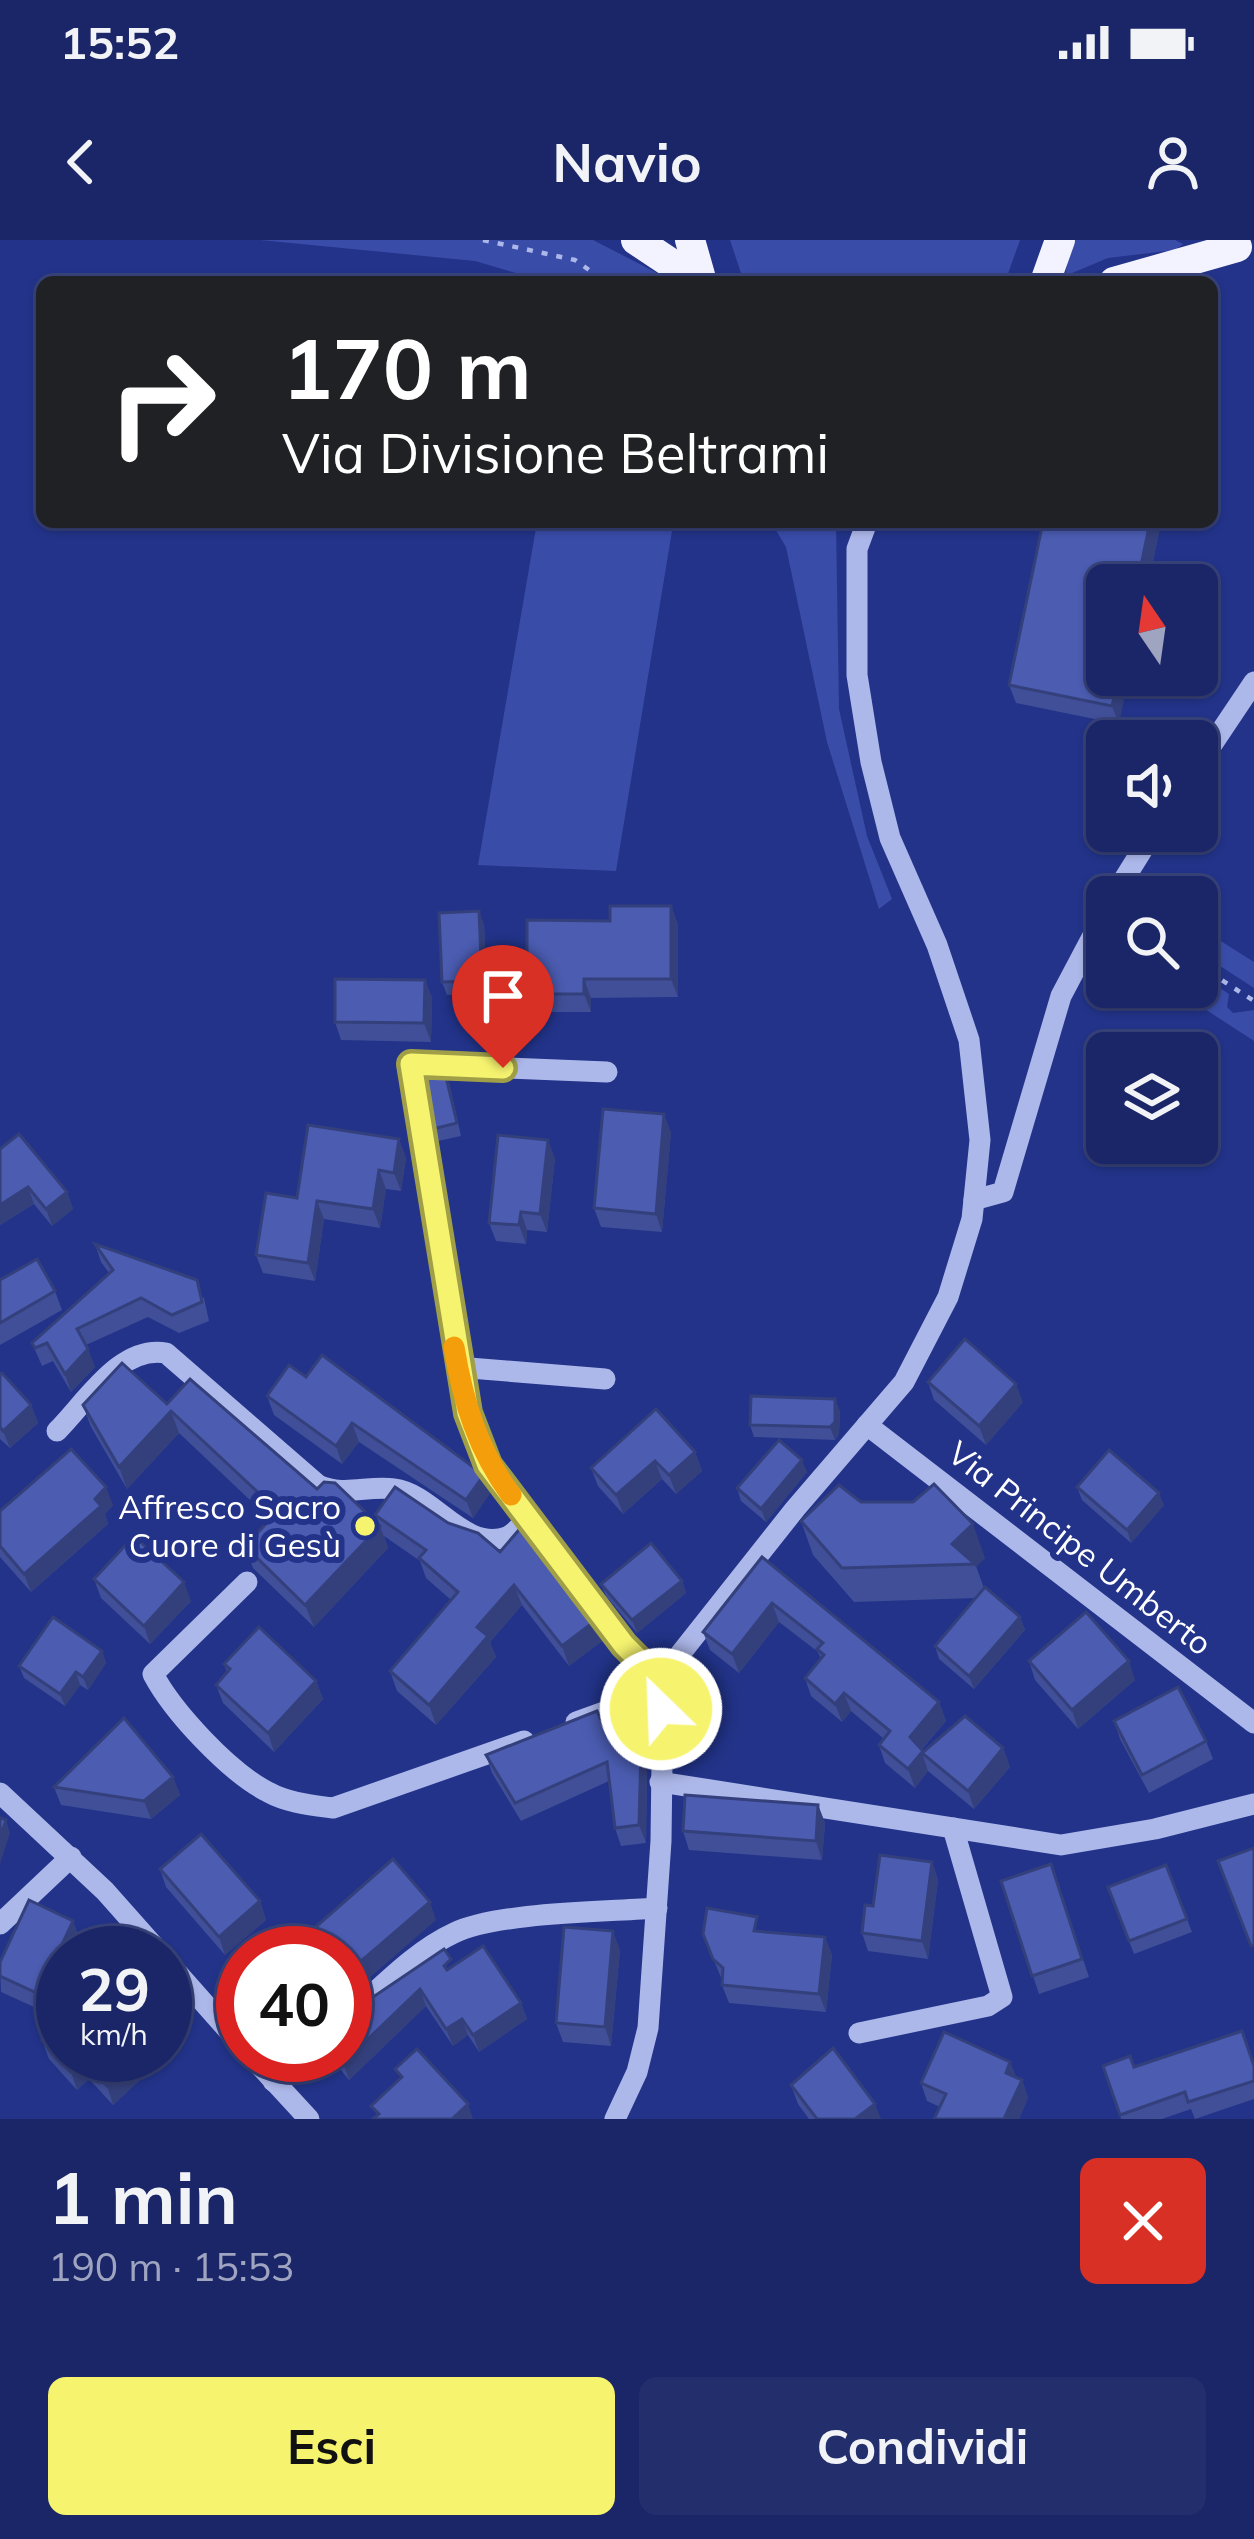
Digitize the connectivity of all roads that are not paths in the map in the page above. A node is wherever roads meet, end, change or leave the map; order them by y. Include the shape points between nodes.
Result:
1 (636, 240) edge
2 (690, 240) edge
3 (1060, 240) edge
4 (1236, 245) edge
5 (691, 276) edge
6 (699, 276) edge
7 (1047, 276) edge
8 (1134, 276) edge
9 (849, 528) edge
10 (865, 528) edge
11 (857, 549) junction
12 (1254, 682) edge
13 (1218, 736) edge
14 (1086, 949) edge
15 (607, 1072) dead end
16 (974, 1200) junction
17 (458, 1367) junction
18 (604, 1379) dead end
19 (867, 1425) junction
20 (57, 1431) dead end
21 (529, 1518) junction
22 (248, 1582) dead end
23 (663, 1684) junction
24 (1254, 1723) edge
25 (660, 1782) junction
26 (0, 1793) edge
27 (1254, 1804) edge
28 (953, 1828) junction
29 (71, 1858) junction
30 (656, 1908) junction
31 (0, 1924) edge
32 (134, 1926) edge
33 (192, 1990) edge
34 (372, 1996) edge
35 (216, 2017) edge
36 (859, 2033) dead end
37 (274, 2082) edge
38 (309, 2119) edge
39 (615, 2119) edge

1 - 5 main road
2 - 6 main road
3 - 7 main road
4 - 8 main road
9 - 11 street
10 - 11 street
11 - 16 street via 857,675 871,761 890,838 970,1040 980,1140
12 - 13 street
14 - 16 street via 1061,997 1003,1192
15 - 17 street via 411,1064
16 - 19 street via 948,1297 904,1382
17 - 18 street
17 - 21 street via 488,1465
19 - 23 street
19 - 24 street, Via Principe Umberto
20 - 21 street via 128,1356 148,1349 166,1353 318,1485 406,1492 476,1538 507,1537
21 - 23 street
22 - 23 street via 153,1675 226,1760 266,1791 301,1804 333,1808
23 - 25 street
25 - 28 street
25 - 30 street
26 - 29 street
27 - 28 street via 1061,1845
28 - 36 street via 1002,1996 988,2006
29 - 31 street
29 - 32 street
30 - 34 street via 484,1923 424,1951
30 - 39 street via 647,2028
33 - 35 street
37 - 38 street

